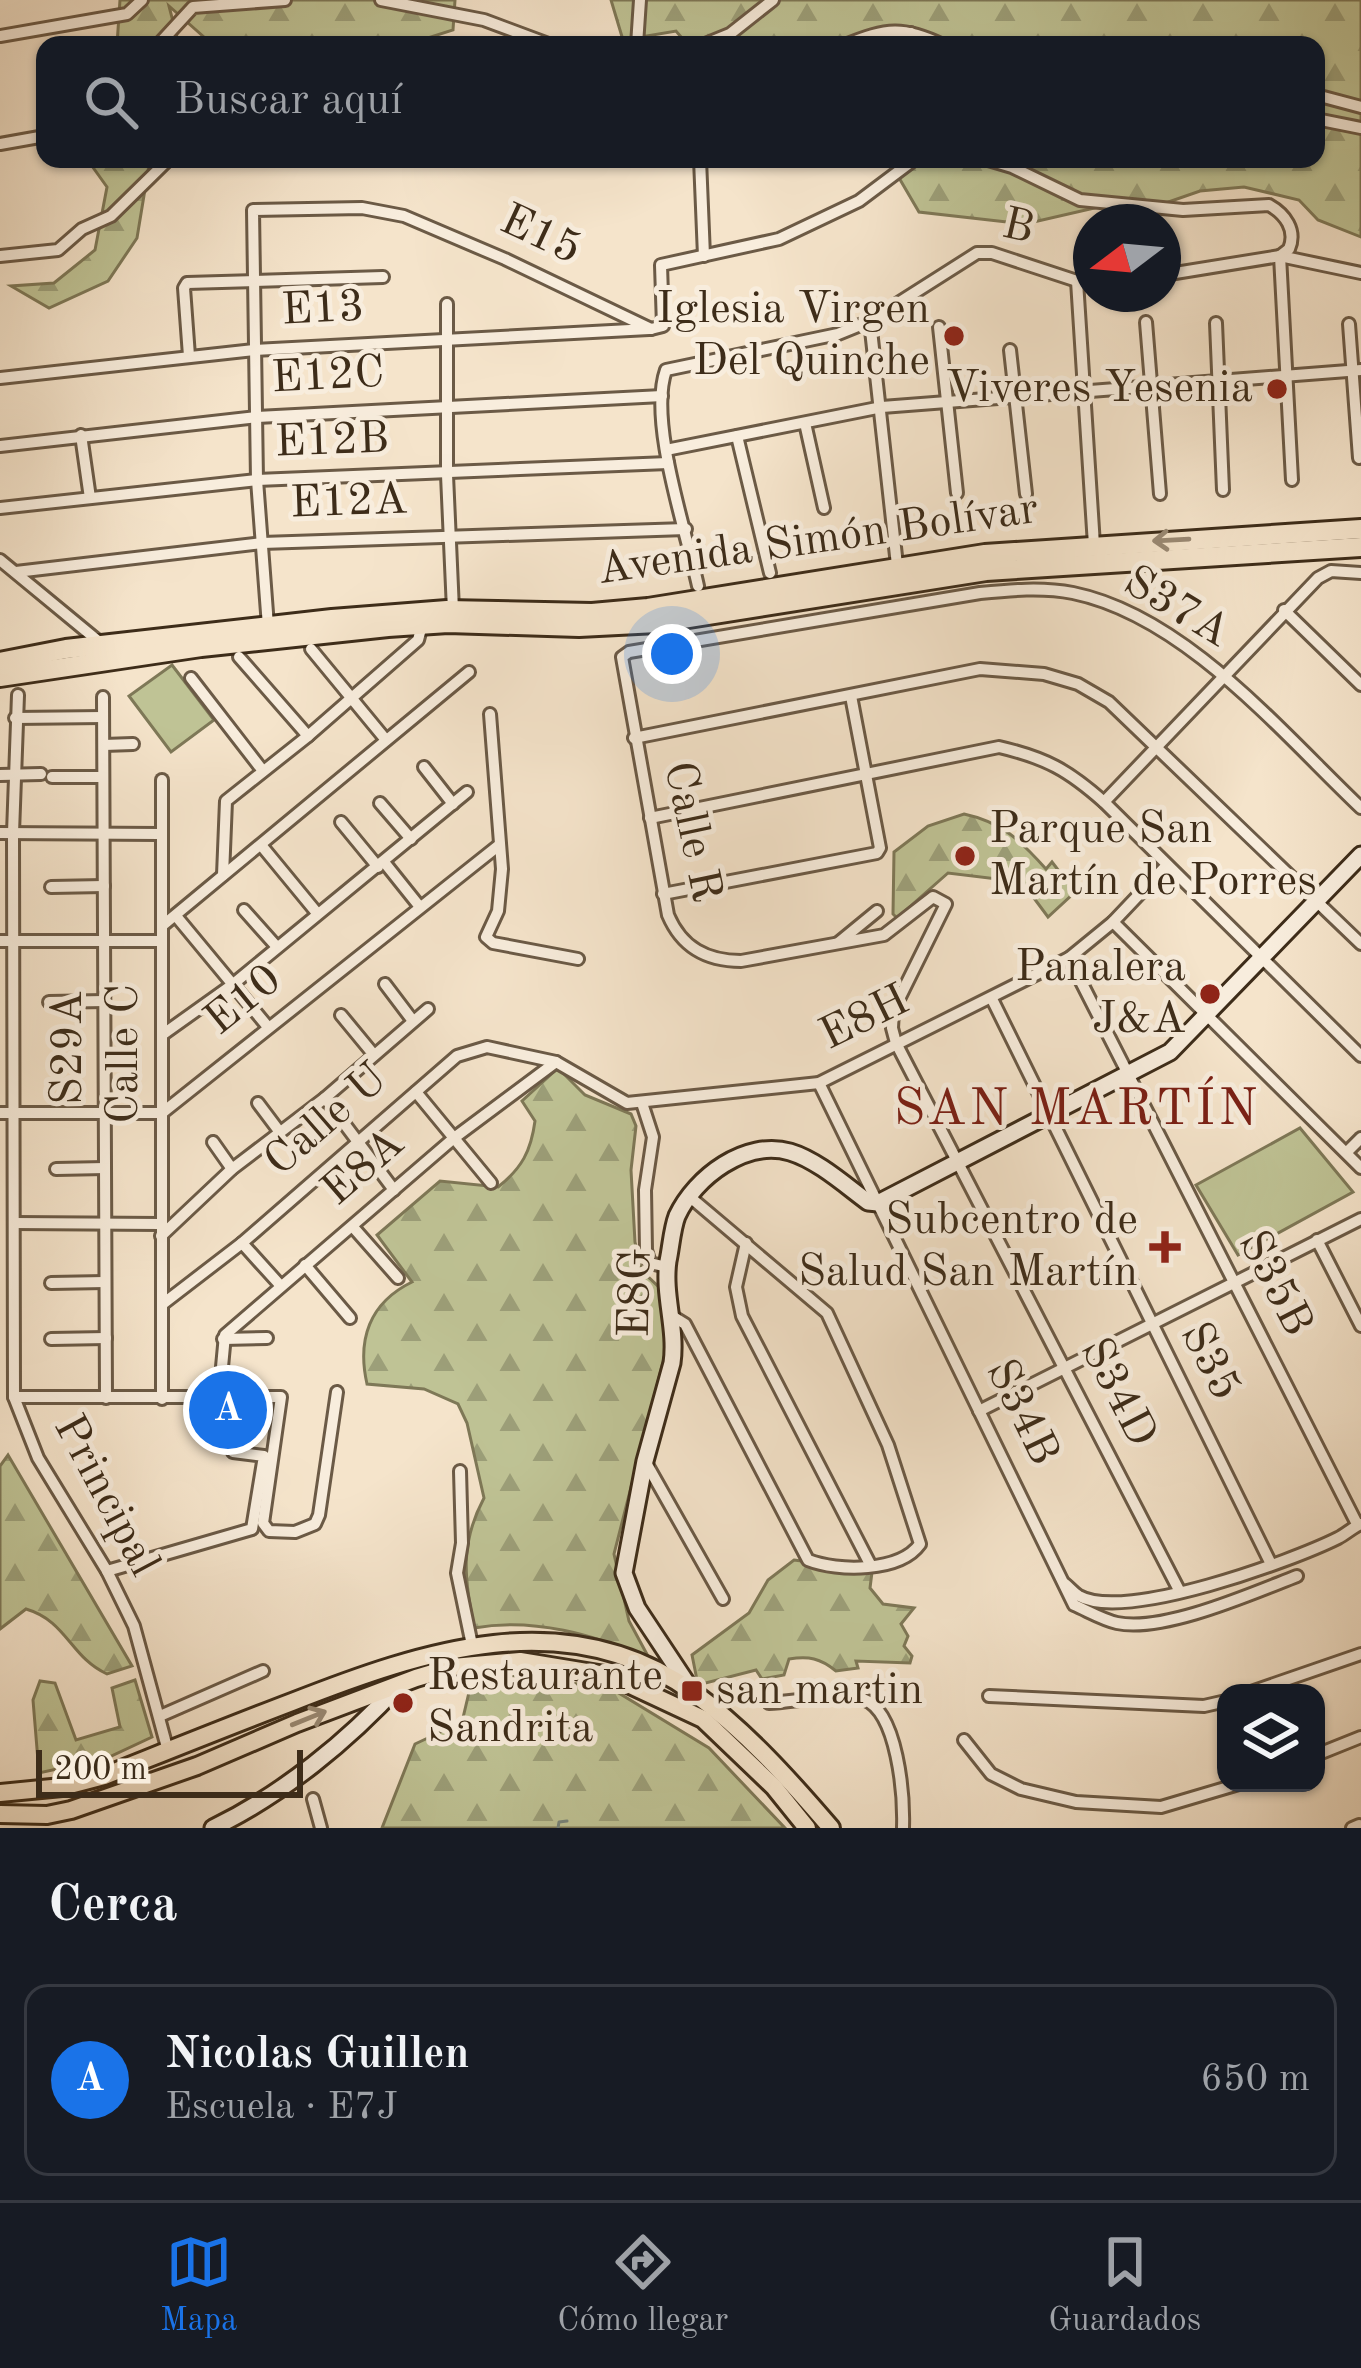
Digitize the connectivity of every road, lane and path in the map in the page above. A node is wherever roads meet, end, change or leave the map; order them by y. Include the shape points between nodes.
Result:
1 (142, 0) edge
2 (285, 0) edge
3 (381, 0) edge
4 (640, 0) edge
5 (773, 0) edge
6 (914, 31) junction
7 (0, 36) edge
8 (167, 36) edge
9 (527, 36) edge
10 (638, 36) edge
11 (725, 36) edge
12 (877, 36) edge
13 (904, 36) edge
14 (925, 36) edge
15 (1325, 97) edge
16 (1361, 107) edge
17 (1325, 121) edge
18 (1361, 128) edge
19 (36, 138) edge
20 (0, 144) edge
21 (160, 168) edge
22 (700, 168) edge
23 (903, 168) edge
24 (1014, 168) edge
25 (0, 256) edge
26 (704, 256) junction
27 (1280, 256) junction
28 (1181, 272) edge
29 (1361, 273) edge
30 (383, 277) dead end
31 (252, 279) junction
32 (1073, 280) edge
33 (446, 304) dead end
34 (1079, 312) edge
35 (870, 321) junction
36 (1146, 322) dead end
37 (1216, 323) dead end
38 (1349, 325) dead end
39 (939, 327) dead end
40 (651, 328) junction
41 (447, 340) junction
42 (254, 350) junction
43 (1010, 350) dead end
44 (189, 356) junction
45 (1357, 371) edge
46 (1284, 376) junction
47 (0, 378) edge
48 (1220, 382) junction
49 (1151, 387) junction
50 (1084, 393) junction
51 (662, 396) junction
52 (1015, 398) junction
53 (947, 404) junction
54 (449, 406) junction
55 (882, 407) junction
56 (257, 417) junction
57 (805, 423) junction
58 (82, 435) junction
59 (737, 436) junction
60 (0, 446) edge
61 (667, 457) junction
62 (1360, 458) edge
63 (447, 475) junction
64 (257, 480) junction
65 (1292, 480) dead end
66 (1223, 490) dead end
67 (957, 493) dead end
68 (1026, 494) dead end
69 (1160, 494) dead end
70 (90, 498) junction
71 (0, 508) edge
72 (824, 508) dead end
73 (686, 529) junction
74 (1361, 529) edge
75 (1330, 532) junction
76 (451, 535) junction
77 (262, 543) junction
78 (1094, 545) junction
79 (1361, 547) edge
80 (1297, 551) junction
81 (0, 560) edge
82 (897, 565) junction
83 (16, 572) junction
84 (770, 573) dead end
85 (1361, 573) edge
86 (698, 586) dead end
87 (453, 610) junction
88 (1285, 610) junction
89 (422, 625) junction
90 (268, 626) junction
91 (104, 645) junction
92 (311, 649) dead end
93 (239, 657) dead end
94 (622, 657) joint
95 (0, 662) edge
96 (470, 672) dead end
97 (1222, 676) junction
98 (0, 677) edge
99 (191, 678) dead end
100 (1361, 685) edge
101 (18, 694) dead end
102 (851, 696) junction
103 (103, 697) dead end
104 (353, 697) junction
105 (490, 714) dead end
106 (103, 717) junction
107 (15, 718) junction
108 (308, 736) junction
109 (634, 738) junction
110 (386, 740) junction
111 (133, 744) dead end
112 (104, 745) junction
113 (1156, 745) junction
114 (424, 767) dead end
115 (263, 771) junction
116 (6, 775) edge
117 (866, 776) junction
118 (103, 777) junction
119 (162, 780) dead end
120 (467, 792) dead end
121 (1104, 802) junction
122 (380, 803) dead end
123 (453, 803) junction
124 (1361, 808) edge
125 (650, 818) junction
126 (341, 821) dead end
127 (6, 833) edge
128 (104, 833) junction
129 (160, 834) junction
130 (411, 839) junction
131 (261, 845) junction
132 (498, 846) junction
133 (1361, 855) edge
134 (381, 864) junction
135 (1167, 866) junction
136 (223, 875) junction
137 (51, 886) dead end
138 (104, 886) junction
139 (663, 895) junction
140 (1315, 900) junction
141 (420, 907) junction
142 (244, 910) dead end
143 (878, 911) dead end
144 (316, 913) junction
145 (176, 916) junction
146 (1113, 922) junction
147 (162, 926) junction
148 (161, 941) junction
149 (7, 942) edge
150 (104, 943) junction
151 (838, 944) junction
152 (1361, 944) edge
153 (277, 947) junction
154 (1260, 957) junction
155 (578, 958) dead end
156 (1069, 958) junction
157 (385, 984) dead end
158 (232, 985) junction
159 (992, 999) junction
160 (104, 1001) junction
161 (49, 1002) dead end
162 (428, 1009) dead end
163 (341, 1015) dead end
164 (1207, 1017) junction
165 (413, 1021) junction
166 (268, 1027) junction
167 (162, 1035) junction
168 (896, 1043) junction
169 (374, 1055) junction
170 (1361, 1056) edge
171 (556, 1062) junction
172 (1128, 1077) junction
173 (819, 1083) junction
174 (416, 1092) junction
175 (325, 1099) junction
176 (258, 1103) dead end
177 (642, 1103) junction
178 (105, 1111) junction
179 (7, 1113) edge
180 (161, 1113) junction
181 (1047, 1117) junction
182 (279, 1131) junction
183 (454, 1138) junction
184 (1361, 1138) edge
185 (213, 1142) dead end
186 (360, 1143) junction
187 (1347, 1152) junction
188 (960, 1162) junction
189 (105, 1168) junction
190 (1361, 1168) edge
191 (56, 1169) dead end
192 (232, 1169) junction
193 (7, 1174) edge
194 (491, 1183) dead end
195 (394, 1190) junction
196 (689, 1197) junction
197 (878, 1203) junction
198 (1361, 1220) edge
199 (14, 1223) junction
200 (107, 1223) junction
201 (353, 1227) junction
202 (160, 1230) junction
203 (1317, 1240) junction
204 (242, 1243) junction
205 (746, 1243) junction
206 (305, 1265) junction
207 (667, 1267) junction
208 (7, 1277) edge
209 (398, 1278) dead end
210 (51, 1282) dead end
211 (105, 1282) junction
212 (1233, 1283) junction
213 (280, 1285) junction
214 (164, 1303) junction
215 (672, 1316) junction
216 (350, 1318) dead end
217 (1150, 1326) junction
218 (1361, 1326) edge
219 (7, 1336) edge
220 (224, 1337) junction
221 (106, 1338) junction
222 (267, 1338) dead end
223 (51, 1339) dead end
224 (1063, 1368) junction
225 (337, 1392) dead end
226 (14, 1397) junction
227 (106, 1398) junction
228 (162, 1399) junction
229 (219, 1399) junction
230 (979, 1411) junction
231 (233, 1452) dead end
232 (645, 1461) junction
233 (460, 1471) dead end
234 (1359, 1524) edge
235 (1270, 1562) junction
236 (871, 1566) junction
237 (107, 1571) junction
238 (1297, 1576) dead end
239 (1065, 1584) junction
240 (1180, 1592) junction
241 (723, 1599) dead end
242 (472, 1646) junction
243 (1361, 1654) edge
244 (263, 1671) dead end
245 (400, 1684) junction
246 (1274, 1684) edge
247 (692, 1691) junction
248 (989, 1696) dead end
249 (769, 1703) dead end
250 (1217, 1703) edge
251 (160, 1716) junction
252 (1361, 1737) edge
253 (964, 1740) dead end
254 (168, 1751) junction
255 (1325, 1751) edge
256 (1217, 1790) edge
257 (0, 1793) edge
258 (313, 1799) dead end
259 (0, 1814) edge
260 (213, 1828) edge
261 (321, 1828) edge
262 (807, 1828) edge
263 (831, 1828) edge
264 (903, 1828) edge

1 - 7 street via 127,14
2 - 8 street via 203,3
3 - 9 street
4 - 10 street
5 - 11 street
6 - 12 street
6 - 13 street
6 - 14 street
15 - 16 street
17 - 18 street
19 - 20 street
21 - 25 street via 111,216 58,250
22 - 26 street
23 - 26 street via 821,221
24 - 27 street via 1080,200 1183,210 1269,205 1292,235
26 - 40 street via 662,265 663,326
27 - 28 street
27 - 29 street
27 - 46 street
30 - 31 street
31 - 40 street, E15 via 254,210 362,208 404,216
31 - 42 street
31 - 44 street via 185,285
32 - 35 street, B via 977,253
33 - 41 street
34 - 50 street
35 - 51 street, B via 666,370
35 - 55 street
36 - 49 street
37 - 48 street
38 - 45 street
39 - 53 street
40 - 41 street, E13
41 - 42 street, E13
41 - 54 street
42 - 44 street, E13
42 - 56 street
43 - 52 street
44 - 47 street, E13
45 - 46 street
45 - 62 street
46 - 48 street, E12B
46 - 65 street
48 - 49 street, E12B
48 - 66 street
49 - 50 street, E12B
49 - 69 street
50 - 52 street, E12B
50 - 78 street
51 - 54 street, E12C
51 - 61 street
52 - 53 street, E12B
52 - 68 street
53 - 55 street, E12B
53 - 67 street
54 - 56 street, E12C
54 - 63 street
55 - 57 street, E12B
55 - 82 street
56 - 58 street, E12C
56 - 64 street
57 - 59 street, E12B
57 - 72 street
58 - 60 street, E12C
58 - 70 street
59 - 61 street, E12B
59 - 84 street
61 - 63 street, E12B
61 - 73 street
63 - 64 street, E12B
63 - 76 street
64 - 70 street, E12B
64 - 77 street
70 - 71 street, E12B
73 - 76 street, E12A
73 - 86 street
74 - 75 highway, Avenida Simón Bolívar
75 -> 78 highway, Avenida Simón Bolívar
75 - 80 highway via 1298,538
76 - 77 street, E12A
76 - 87 street
77 - 83 street, E12A
77 - 90 street
78 - 82 highway, Avenida Simón Bolívar
79 - 80 highway, Avenida Simón Bolívar
80 - 89 highway, Avenida Simón Bolívar via 986,571 657,623
81 - 83 street
82 - 87 highway, Avenida Simón Bolívar via 648,608
83 - 91 street
85 - 88 street via 1331,571
87 - 90 highway, Avenida Simón Bolívar
88 - 97 street
88 - 100 street
89 - 98 highway, Avenida Simón Bolívar via 201,646
89 - 104 street via 418,640
90 - 91 highway, Avenida Simón Bolívar
91 - 95 highway, Avenida Simón Bolívar
92 - 104 street
93 - 108 street
94 - 97 street, S37A via 1031,589 1121,609
94 - 109 street, Calle R
96 - 110 street
97 - 113 street
97 - 124 street, S37A
99 - 115 street
101 - 107 street, Principal
102 - 109 street
102 - 113 street via 980,669 1044,674 1109,702
102 - 117 street
103 - 106 street, S29A
104 - 108 street
104 - 110 street
105 - 132 street
106 - 107 street
106 - 112 street, S29A
107 - 116 street, Principal
108 - 115 street
109 - 125 street, Calle R
110 - 131 street
111 - 112 street
112 - 118 street, S29A
113 - 121 street
113 - 140 street
114 - 123 street
115 - 136 street via 226,801
116 - 118 street
116 - 127 street, Principal
117 - 121 street via 999,748 1069,771
117 - 125 street
117 - 139 street via 877,853
118 - 128 street, S29A
119 - 129 street, Calle C
120 - 123 street
121 - 135 street
122 - 130 street
123 - 130 street
125 - 139 street, Calle R
126 - 134 street
127 - 128 street
127 - 149 street, Principal
128 - 129 street
128 - 138 street, S29A
129 - 147 street, Calle C
130 - 134 street
131 - 136 street
131 - 144 street
132 - 141 street, E10
132 - 155 street via 498,911 487,941
133 - 140 street
134 - 141 street
134 - 144 street
135 - 146 street, E8H
135 - 154 street
136 - 145 street
137 - 138 street
138 - 150 street, S29A
139 - 151 street, Calle R via 675,932 720,961
140 - 152 street
140 - 154 street
141 - 166 street, E10
142 - 153 street
143 - 151 street
144 - 153 street
145 - 147 street
145 - 158 street
146 - 156 street, E8H
146 - 164 street
147 - 148 street, Calle C
148 - 150 street
148 - 167 street, Calle C
149 - 150 street
149 - 179 street, Principal
150 - 160 street, S29A
151 - 168 street, Calle R via 884,935 933,897 946,904 893,1011
153 - 158 street
154 - 164 street
154 - 170 street
156 - 159 street, E8H
156 - 172 street, S35B
157 - 165 street
158 - 166 street
158 - 167 street
159 - 168 street, E8H
159 - 181 street, S35
160 - 161 street
160 - 178 street, S29A
162 - 165 street
163 - 169 street
164 - 172 street
164 - 187 street
165 - 169 street
166 - 180 street, E10
167 - 180 street, Calle C
168 - 173 street, E8H
168 - 188 street, S34D
169 - 175 street
171 - 174 street, Calle U via 487,1047 457,1056
171 - 177 street, E8H via 612,1098
171 - 183 street, E8A
172 - 181 street
172 - 212 street, S35B
173 - 177 street, E8H
173 - 197 street, S34B
174 - 183 street
174 - 186 street, Calle U
175 - 182 street
175 - 186 street
176 - 182 street
177 - 207 street via 653,1137 646,1250 650,1263
178 - 179 street
178 - 180 street
178 - 189 street, S29A
179 - 193 street, Principal
180 - 202 street, Calle C
181 - 188 street
181 - 217 street, S35
182 - 192 street
183 - 194 street
183 - 195 street, E8A
184 - 187 street
185 - 192 street
186 - 195 street
186 - 204 street, Calle U
187 - 190 street
188 - 197 street
188 - 224 street, S34D
189 - 191 street
189 - 200 street, S29A
192 - 202 street
193 - 199 street, Principal
195 - 201 street, E8A
196 - 197 street, E8G via 734,1158 764,1148 802,1157
196 - 205 street
196 - 207 street, E8G
197 - 230 street, S34B
198 - 203 street
199 - 200 street
199 - 208 street, Principal
200 - 202 street
200 - 211 street, S29A
201 - 206 street, E8A
201 - 209 street
202 - 214 street, Calle C
203 - 212 street
203 - 218 street
204 - 213 street
204 - 214 street, Calle U
205 - 236 street via 736,1288 742,1316
205 - 236 street via 826,1313 888,1445 920,1544
206 - 213 street, E8A
206 - 216 street
207 - 215 street, E8G
208 - 219 street, Principal
210 - 211 street
211 - 221 street, S29A
212 - 217 street
212 - 234 street, S35B
213 - 220 street, E8A
214 - 228 street, Calle C
215 - 232 street, E8G via 672,1363
215 - 236 street via 685,1324 808,1560
217 - 224 street
217 - 235 street, S35
219 - 226 street, Principal
220 - 222 street
220 - 229 street
221 - 223 street
221 - 227 street, S29A
224 - 230 street
224 - 240 street, S34D
225 - 229 street via 319,1515 295,1532 262,1523 281,1397
226 - 227 street
226 - 237 street, Principal via 38,1458
227 - 228 street
228 - 229 street
230 - 239 street, S34B
231 - 237 street via 264,1456 252,1529
232 - 241 street
232 - 247 street, E8G via 624,1573 637,1608
233 - 242 street via 457,1573
234 - 235 street
235 - 240 street
237 - 251 street, Principal via 134,1626
238 - 239 street, S34B via 1204,1611 1137,1624 1074,1605
239 - 240 street via 1093,1600 1156,1601
242 - 247 main road via 520,1640 578,1647 618,1656
242 - 254 main road via 382,1666
243 - 246 street
244 - 251 street
259 -> 245 main road via 47,1815 116,1796
245 - 260 street via 310,1766
245 - 262 main road via 494,1661 611,1676 704,1719
247 - 263 main road via 781,1769
248 - 250 street
249 - 264 street via 860,1698 878,1707 890,1726
251 - 254 street, Principal
252 - 255 street
253 - 256 street via 992,1774 1076,1802 1161,1807
254 - 257 main road via 62,1787
258 - 261 street

